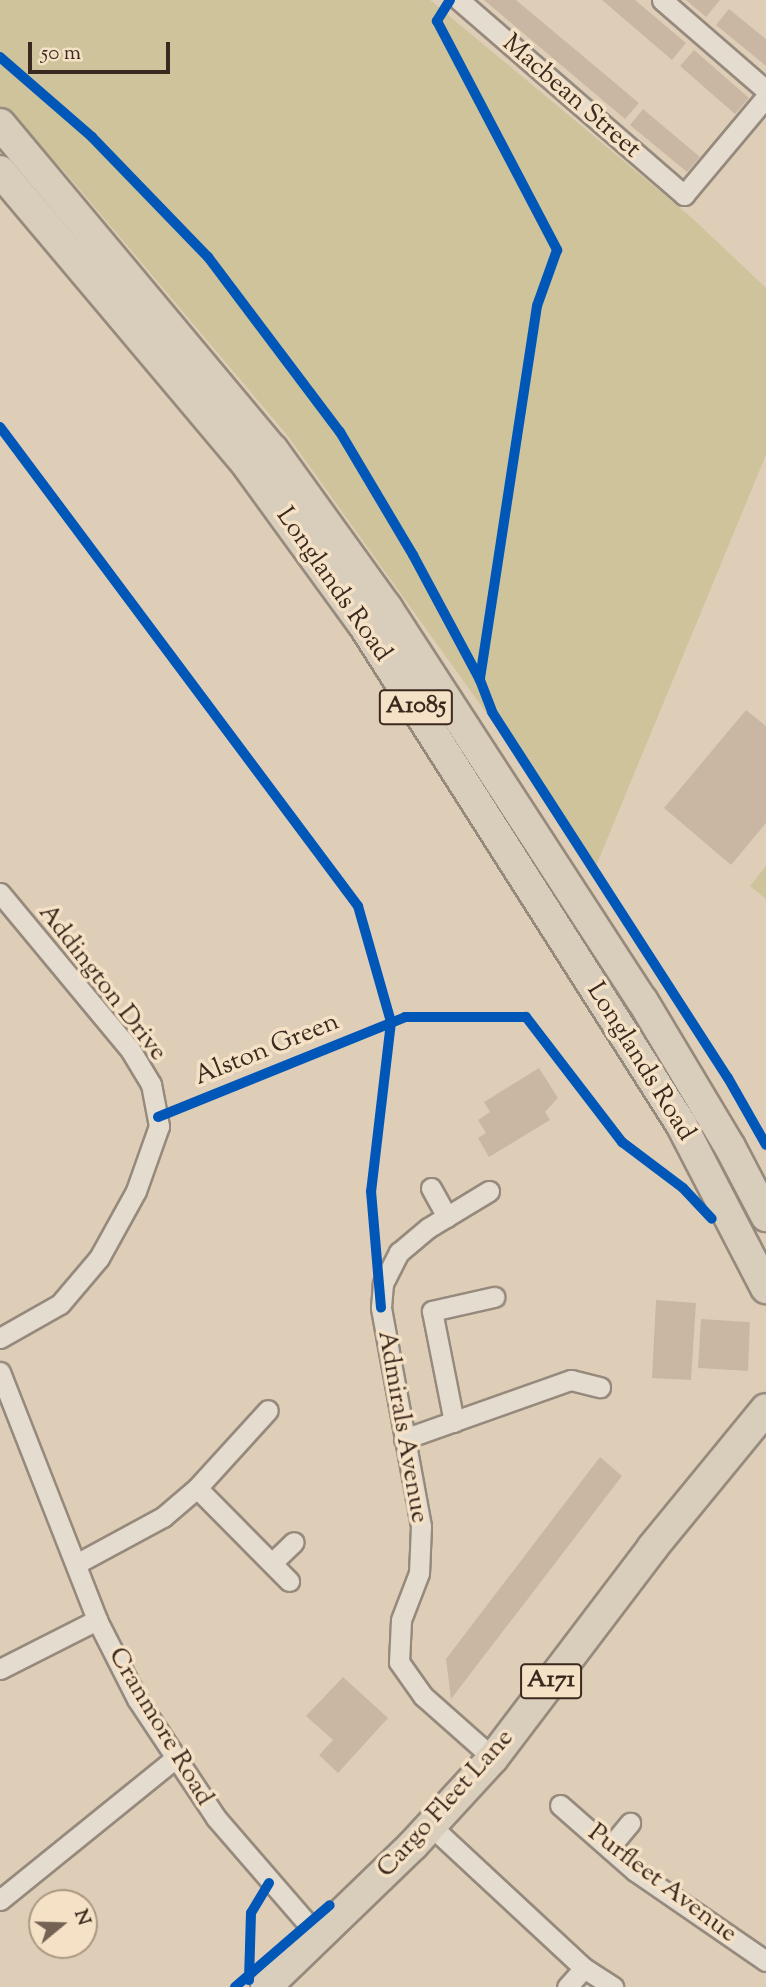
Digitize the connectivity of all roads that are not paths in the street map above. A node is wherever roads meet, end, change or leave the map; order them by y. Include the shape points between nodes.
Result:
1 (458, 0) edge
2 (663, 0) edge
3 (766, 90) edge
4 (766, 97) edge
5 (0, 124) edge
6 (0, 171) edge
7 (0, 893) edge
8 (431, 1188) dead end
9 (489, 1191) dead end
10 (766, 1216) edge
11 (447, 1217) junction
12 (766, 1288) edge
13 (495, 1297) dead end
14 (0, 1338) edge
15 (0, 1372) edge
16 (600, 1387) dead end
17 (766, 1409) edge
18 (268, 1410) dead end
19 (454, 1422) junction
20 (404, 1439) junction
21 (197, 1488) junction
22 (294, 1542) dead end
23 (272, 1563) junction
24 (76, 1564) junction
25 (289, 1581) dead end
26 (97, 1620) junction
27 (0, 1669) edge
28 (493, 1758) junction
29 (174, 1759) junction
30 (560, 1805) dead end
31 (630, 1823) dead end
32 (431, 1826) junction
33 (609, 1848) junction
34 (0, 1900) edge
35 (318, 1937) junction
36 (766, 1961) edge
37 (584, 1968) junction
38 (266, 1987) edge
39 (567, 1987) edge
40 (613, 1987) edge

1 - 4 street, Macbean Street via 684,195
2 - 3 street
5 - 10 main road, Longlands Road / A1085 via 273,450 387,608 642,1000
6 - 12 main road, Longlands Road / A1085 via 248,466 363,624 681,1124
7 - 14 street, Addington Drive via 131,1051 151,1084 159,1126 136,1191 99,1258 60,1304
8 - 11 street
9 - 11 street, Admirals Avenue
11 - 20 street, Admirals Avenue via 399,1252 383,1284 381,1308
13 - 19 street via 432,1311
15 - 24 street, Cranmore Road
16 - 19 street via 571,1380
17 - 28 main road, Cargo Fleet Lane / A171 via 653,1546
18 - 21 street
19 - 20 street
20 - 28 street, Admirals Avenue via 421,1526 419,1573 401,1620 399,1662 423,1696
21 - 23 street
21 - 24 street via 146,1528
22 - 23 street
23 - 25 street
24 - 26 street, Cranmore Road
26 - 27 street
26 - 29 street, Cranmore Road via 136,1699
28 - 32 main road, Cargo Fleet Lane / A171
29 - 34 street
29 - 35 street, Cranmore Road via 254,1866
30 - 33 street, Purfleet Avenue
31 - 33 street
32 - 35 main road, Cargo Fleet Lane / A171
32 - 37 street
33 - 36 street, Purfleet Avenue
35 - 38 main road, Cargo Fleet Lane / A171
37 - 39 street
37 - 40 street

